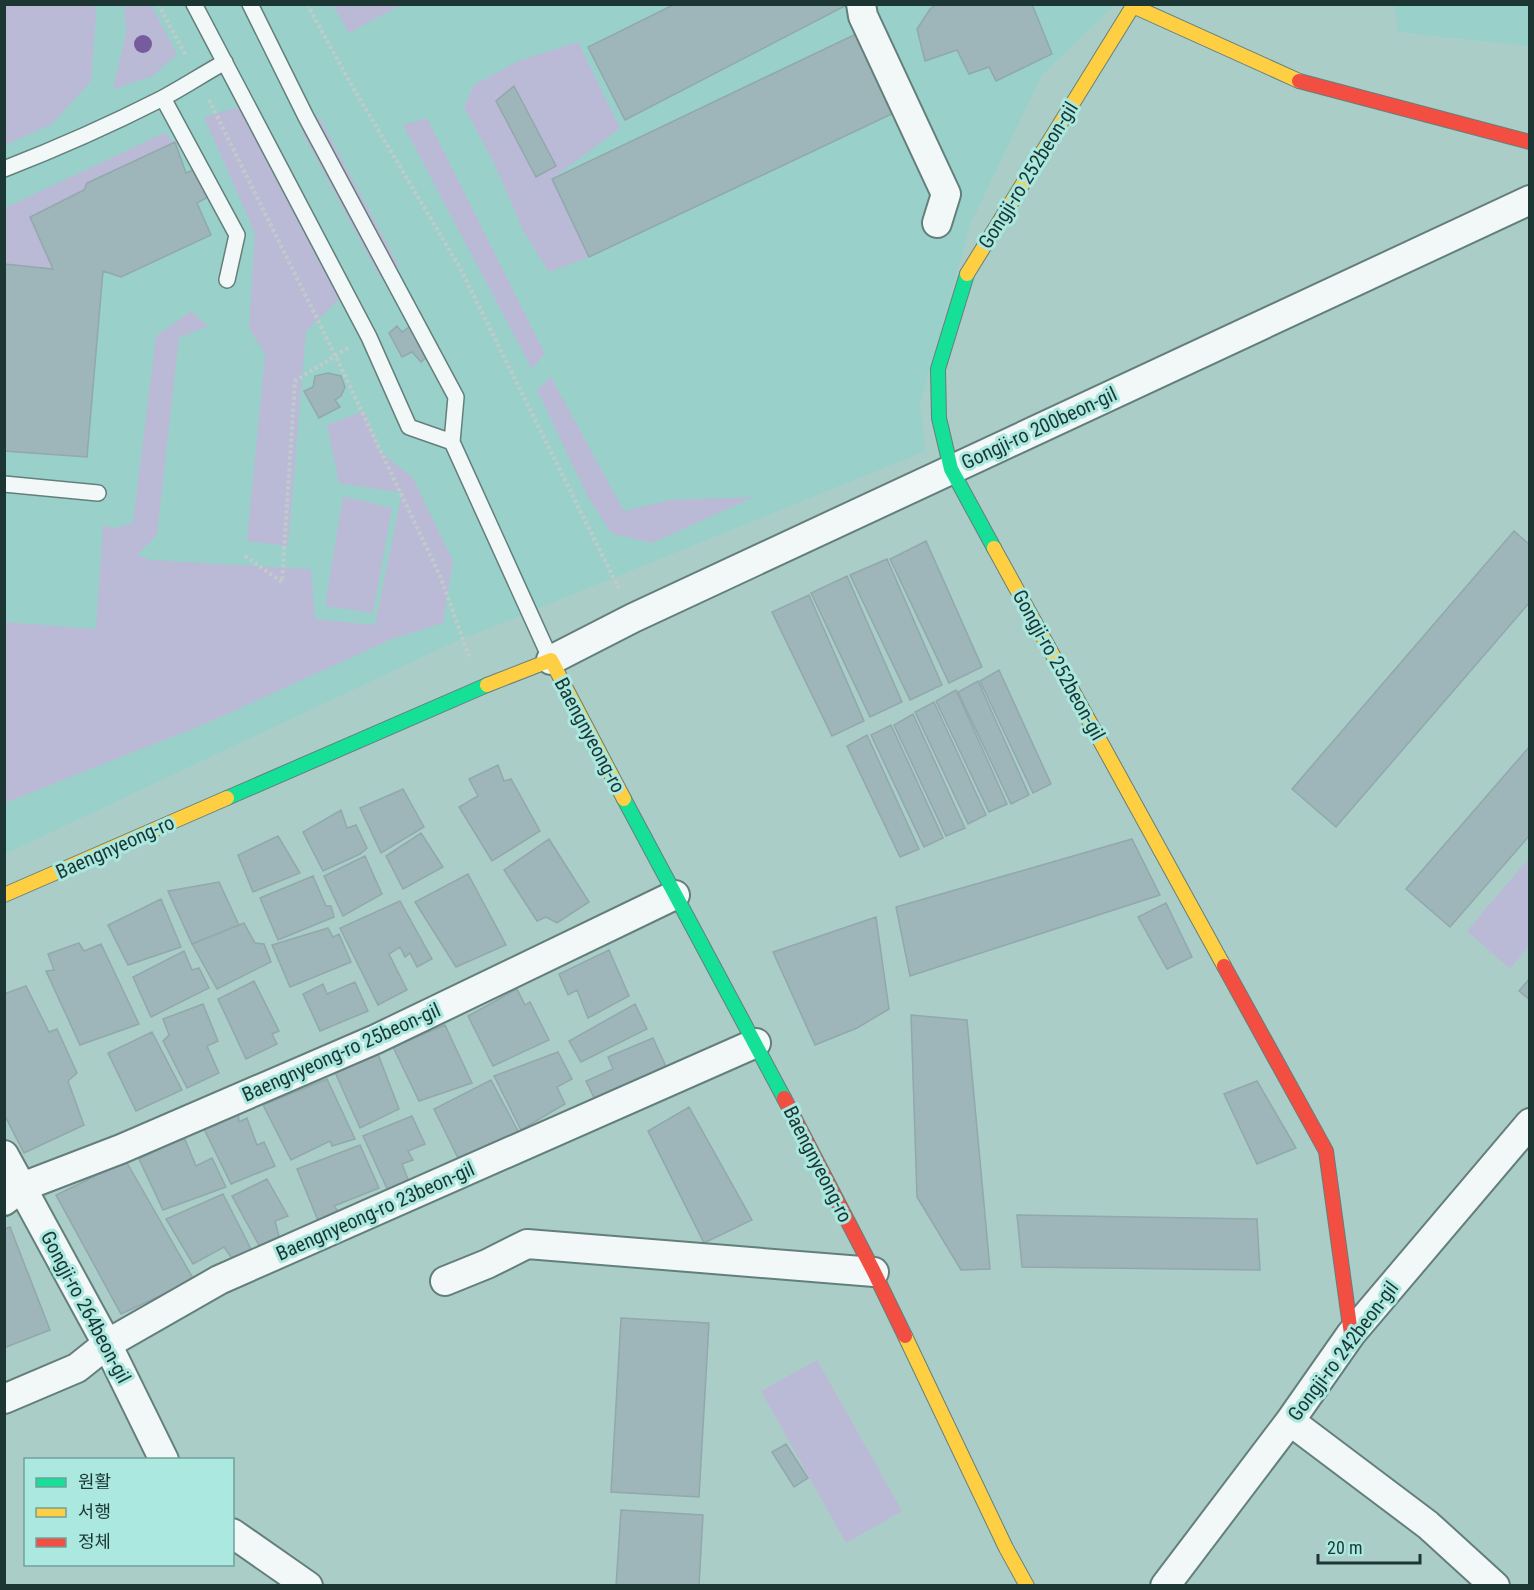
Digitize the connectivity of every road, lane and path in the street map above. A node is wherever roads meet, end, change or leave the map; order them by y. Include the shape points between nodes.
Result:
1 (159, 4) edge
2 (194, 4) edge
3 (250, 4) edge
4 (307, 4) edge
5 (861, 4) edge
6 (1133, 5) edge
7 (225, 62) junction
8 (197, 76) junction
9 (164, 98) junction
10 (1530, 142) edge
11 (4, 168) edge
12 (1530, 200) edge
13 (937, 223) dead end
14 (227, 280) dead end
15 (335, 355) junction
16 (452, 442) junction
17 (951, 469) junction
18 (4, 484) edge
19 (98, 493) dead end
20 (245, 556) dead end
21 (633, 618) junction
22 (551, 660) junction
23 (481, 687) junction
24 (4, 895) edge
25 (675, 895) junction
26 (756, 1043) junction
27 (1530, 1123) edge
28 (4, 1155) edge
29 (13, 1194) edge
30 (874, 1272) junction
31 (445, 1281) dead end
32 (1351, 1334) junction
33 (107, 1344) junction
34 (4, 1399) edge
35 (1290, 1421) junction
36 (163, 1458) edge
37 (234, 1534) edge
38 (309, 1586) edge
39 (1027, 1586) edge
40 (1165, 1586) edge
41 (1495, 1586) edge

1 - 8 path
2 - 7 lane
3 - 16 lane via 456,397
4 - 21 path via 459,266
5 - 13 street via 863,16 946,194
6 - 10 street, Gongji-ro 252beon-gil via 1303,83
6 - 17 street, Gongji-ro 252beon-gil via 967,274 938,369 939,418
7 - 8 lane
7 - 16 lane via 369,337 409,427
8 - 9 lane
8 - 15 path
9 - 11 lane via 74,141
9 - 14 lane via 237,235
12 - 17 street, Gongji-ro 200beon-gil
15 - 20 path via 295,381 282,582
15 - 23 path via 441,578
16 - 22 lane
17 - 21 street, Gongji-ro 200beon-gil
17 - 32 street, Gongji-ro 252beon-gil via 1326,1151
18 - 19 lane
21 - 22 street, Gongji-ro 200beon-gil
22 - 23 street, Baengnyeong-ro
22 - 25 street, Baengnyeong-ro
23 - 24 street, Baengnyeong-ro
25 - 26 street, Baengnyeong-ro
25 - 29 street, Baengnyeong-ro 25beon-gil via 376,1039
26 - 30 street, Baengnyeong-ro
26 - 33 street, Baengnyeong-ro 23beon-gil via 219,1280
27 - 32 street, Gongji-ro 242beon-gil
28 - 29 street, Gongji-ro 264beon-gil
29 - 33 street, Gongji-ro 264beon-gil
30 - 31 street via 527,1244
30 - 39 street, Baengnyeong-ro
32 - 35 street, Gongji-ro 242beon-gil
33 - 34 street, Baengnyeong-ro 23beon-gil via 77,1368
33 - 36 street, Gongji-ro 264beon-gil
35 - 40 street, Gongji-ro 242beon-gil
35 - 41 street via 1428,1525
37 - 38 street

